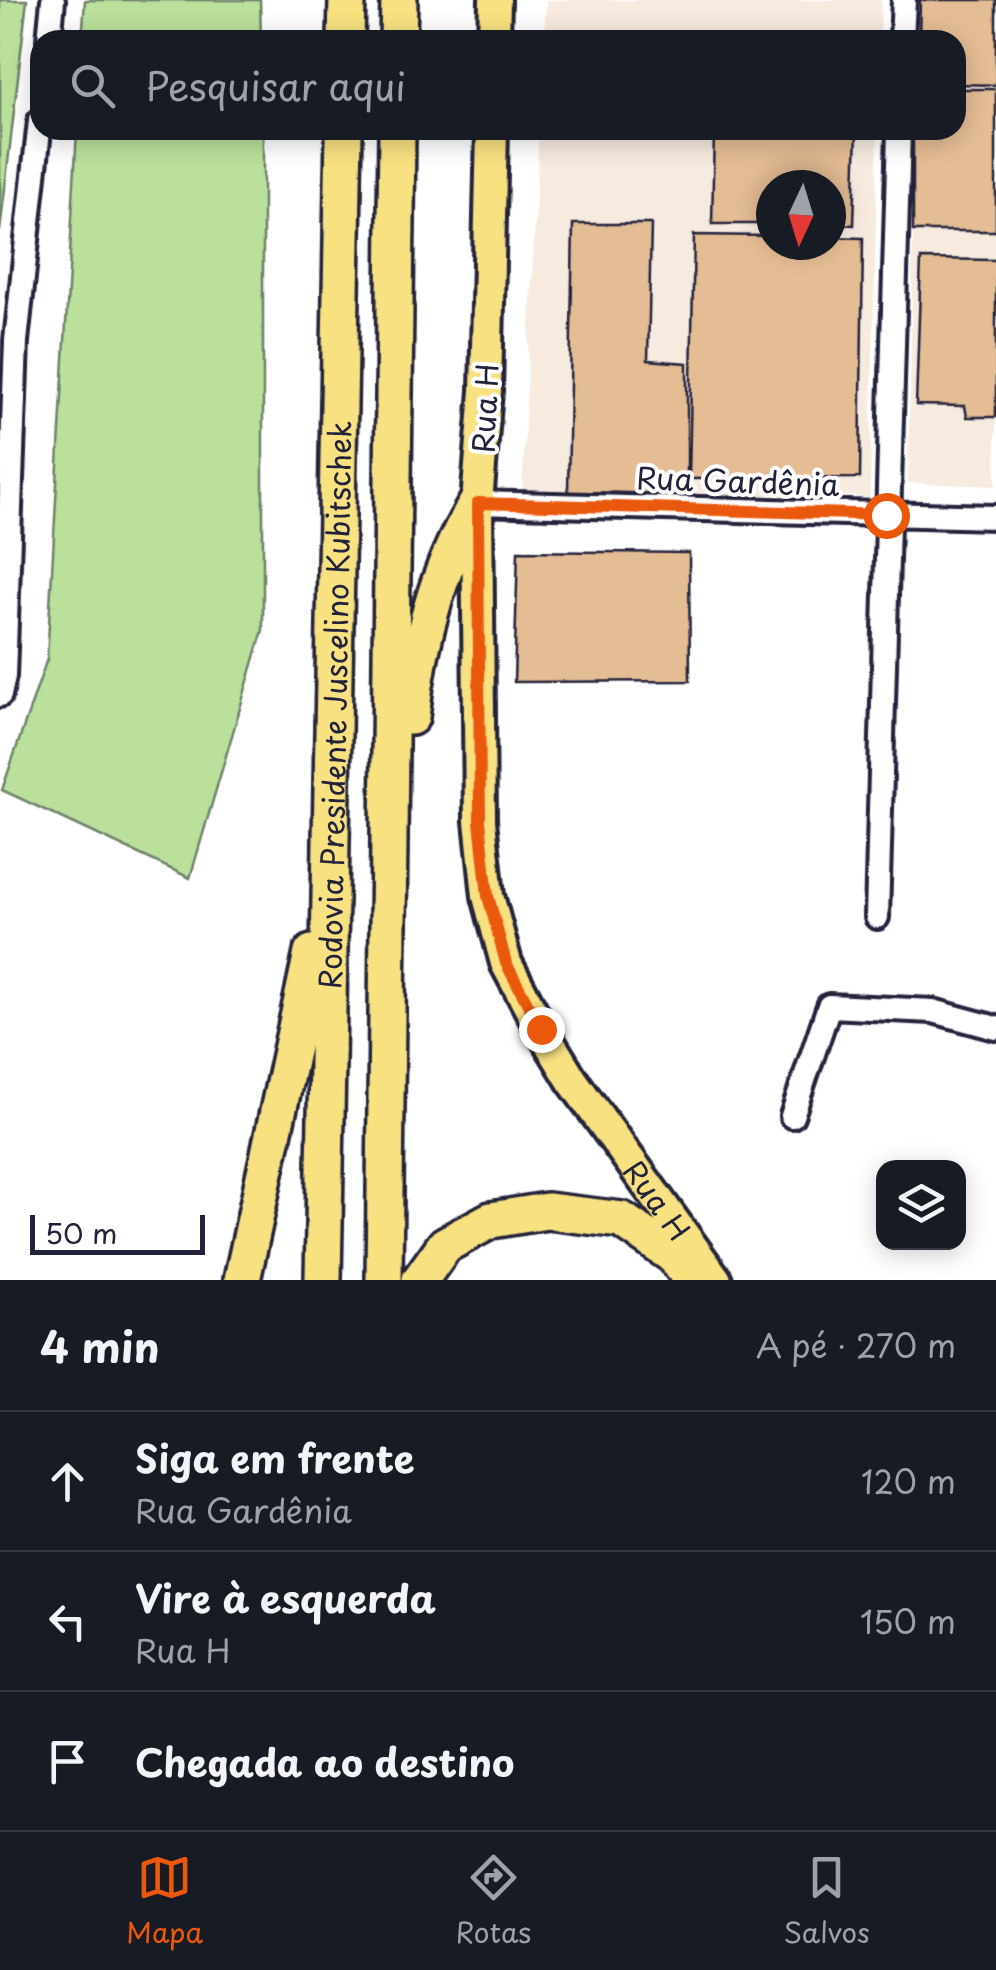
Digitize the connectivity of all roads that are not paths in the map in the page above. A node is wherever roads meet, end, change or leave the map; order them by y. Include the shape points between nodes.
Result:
1 (53, 0) edge
2 (347, 0) edge
3 (398, 0) edge
4 (494, 0) edge
5 (904, 0) edge
6 (50, 30) edge
7 (346, 30) edge
8 (398, 30) edge
9 (494, 30) edge
10 (902, 30) edge
11 (38, 140) edge
12 (344, 140) edge
13 (397, 140) edge
14 (492, 140) edge
15 (899, 140) edge
16 (478, 503) junction
17 (886, 515) junction
18 (996, 517) edge
19 (0, 695) edge
20 (390, 872) junction
21 (329, 876) junction
22 (877, 917) dead end
23 (996, 1028) edge
24 (792, 1116) dead end
25 (242, 1280) edge
26 (323, 1280) edge
27 (384, 1280) edge
28 (420, 1280) edge
29 (692, 1280) edge
30 (716, 1280) edge

1 - 6 street
2 - 7 highway
3 - 8 highway
4 - 9 main road
5 - 10 street
11 - 19 street via 16,341
12 - 21 highway, Rodovia Presidente Juscelino Kubitschek
13 - 20 highway, Rodovia Presidente Juscelino Kubitschek
14 - 16 main road, Rua H
15 - 17 street
16 - 17 street, Rua Gardênia
16 - 20 highway via 455,539 424,635
16 - 30 main road, Rua H via 480,821 488,896 506,963 572,1080
17 - 18 street, Rua Gardênia
17 - 22 street
20 - 27 highway, Rodovia Presidente Juscelino Kubitschek
21 - 25 highway
21 - 26 highway, Rodovia Presidente Juscelino Kubitschek
23 - 24 street via 933,1011 830,1006
28 - 29 highway via 445,1246 491,1220 547,1211 622,1220 674,1256

